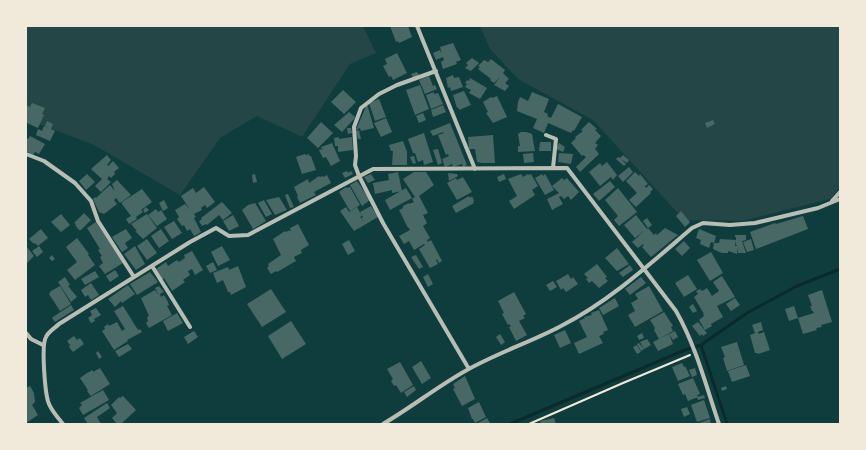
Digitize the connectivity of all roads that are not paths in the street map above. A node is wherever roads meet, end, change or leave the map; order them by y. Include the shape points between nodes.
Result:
1 (418, 26) edge
2 (436, 71) junction
3 (546, 135) dead end
4 (26, 154) edge
5 (552, 168) junction
6 (475, 169) junction
7 (359, 176) junction
8 (840, 192) edge
9 (840, 199) edge
10 (832, 201) junction
11 (152, 266) junction
12 (644, 269) junction
13 (134, 277) junction
14 (190, 327) dead end
15 (26, 333) edge
16 (43, 345) junction
17 (469, 369) junction
18 (63, 424) edge
19 (383, 424) edge
20 (719, 424) edge

1 - 2 street
2 - 6 street
2 - 7 street via 397,85 379,94 362,108 354,127
3 - 5 street via 556,139
4 - 13 street via 44,161 75,183 91,201 98,221
5 - 6 street
5 - 12 street via 566,168
6 - 7 street via 373,169
7 - 11 street via 248,235 229,236 216,228
7 - 17 street
8 - 10 street
9 - 10 street
10 - 12 street via 818,208 755,223 730,225 703,222 692,228
11 - 13 street
11 - 14 street
12 - 17 street via 612,295 562,326
12 - 20 street via 676,311 684,326
13 - 16 street via 59,324 46,336
15 - 16 street via 31,339
16 - 18 street via 49,404
17 - 19 street

